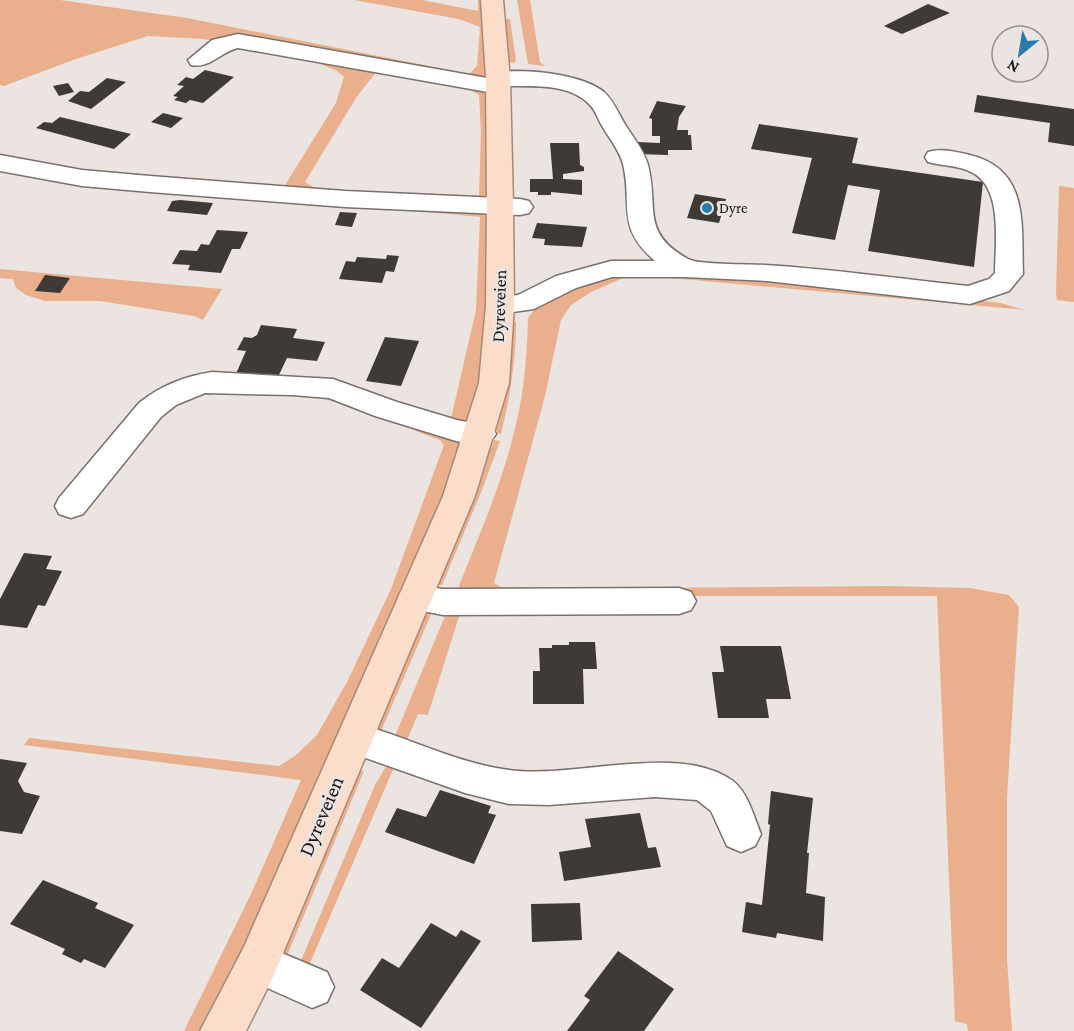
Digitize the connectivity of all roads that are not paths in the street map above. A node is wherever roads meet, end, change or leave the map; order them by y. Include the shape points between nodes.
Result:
1 (492, 0) edge
2 (199, 60) dead end
3 (499, 83) junction
4 (937, 157) dead end
5 (0, 163) edge
6 (510, 207) junction
7 (639, 217) junction
8 (685, 269) junction
9 (584, 276) junction
10 (500, 305) junction
11 (480, 435) junction
12 (71, 506) dead end
13 (415, 598) junction
14 (679, 601) dead end
15 (356, 740) junction
16 (741, 834) dead end
17 (258, 963) junction
18 (312, 987) dead end
19 (222, 1031) edge

1 - 3 main road, Dyreveien
2 - 3 street via 220,45 238,41
3 - 6 main road, Dyreveien
3 - 7 street via 555,82 596,96 634,163
4 - 8 street via 968,162 992,173 1003,194 1009,274 999,285 970,295 767,273
5 - 6 street via 82,178 150,184
6 - 10 main road, Dyreveien
7 - 8 street via 652,243
7 - 9 street via 623,244
8 - 9 street via 611,269
9 - 10 street via 524,303
10 - 11 main road, Dyreveien via 494,383
11 - 12 street via 396,412 333,389 282,384 199,384 165,398 150,410
11 - 13 main road, Dyreveien via 459,496
13 - 14 street via 443,602
13 - 15 main road, Dyreveien
15 - 16 street via 516,788 691,782 716,790
15 - 17 main road, Dyreveien
17 - 18 street
17 - 19 main road, Dyreveien

